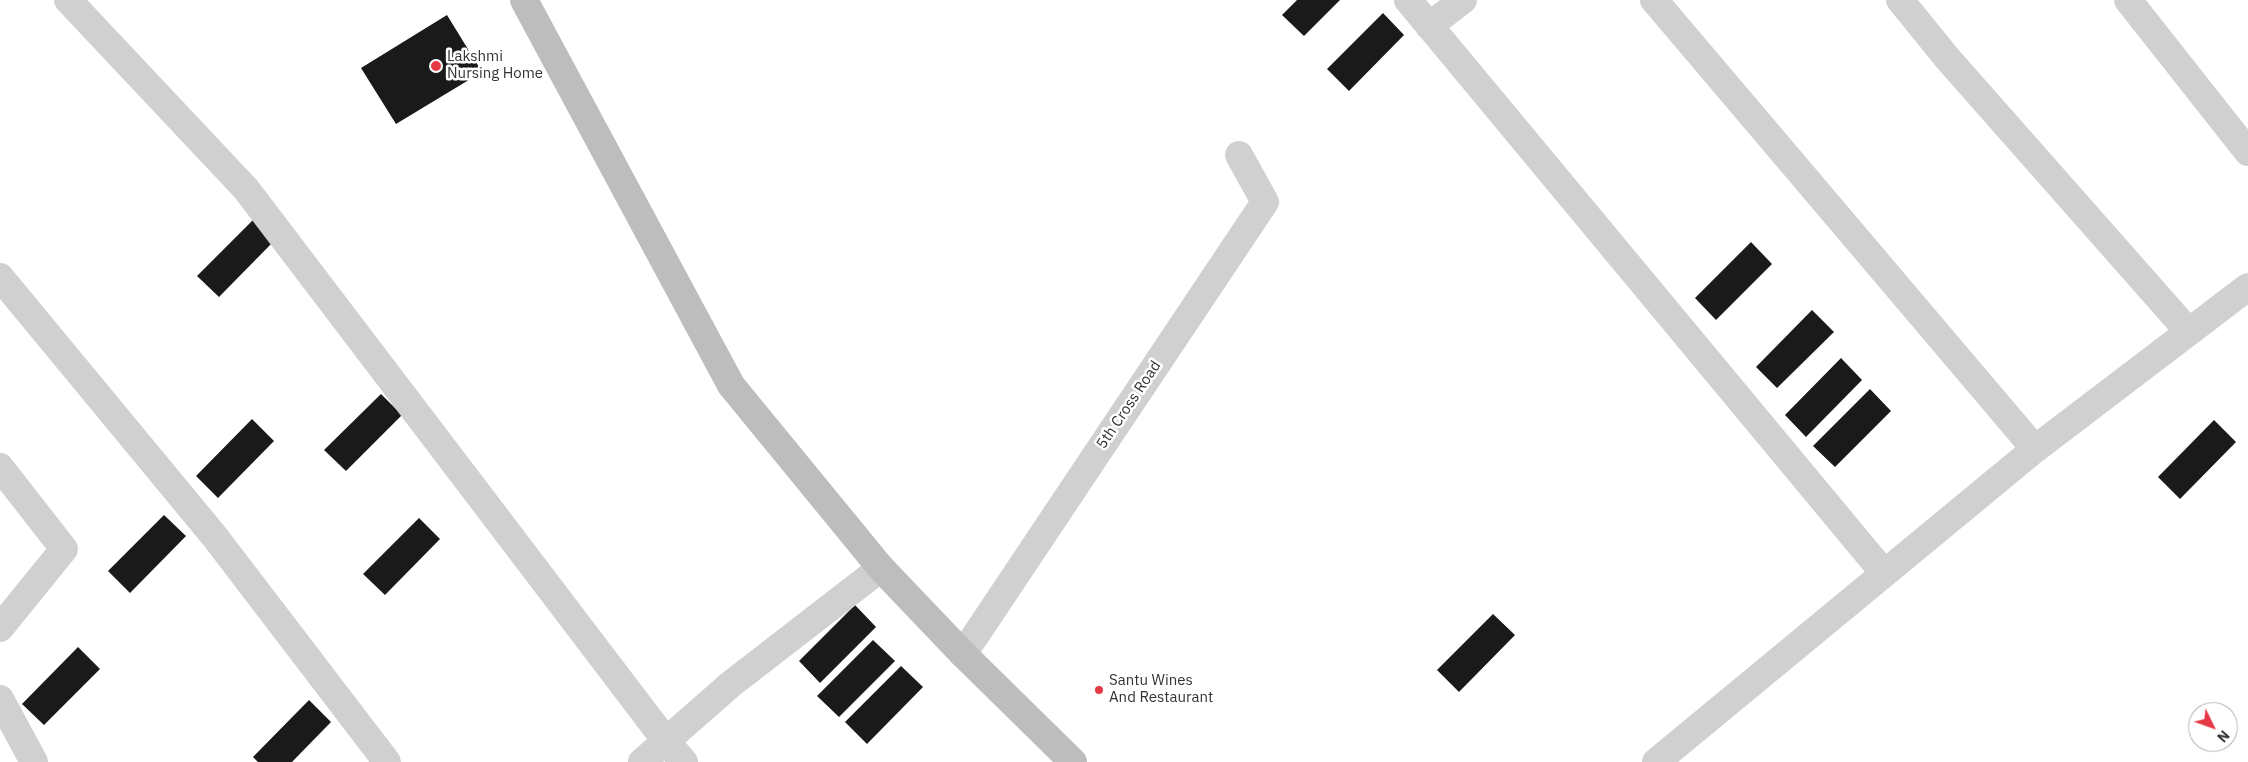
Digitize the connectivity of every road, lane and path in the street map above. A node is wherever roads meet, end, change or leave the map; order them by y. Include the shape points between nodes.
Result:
1 (68, 0) edge
2 (524, 0) edge
3 (1408, 0) edge
4 (1464, 0) edge
5 (1654, 0) edge
6 (1900, 0) edge
7 (2128, 0) edge
8 (1429, 26) junction
9 (2248, 152) edge
10 (1239, 155) dead end
11 (0, 278) edge
12 (2248, 287) edge
13 (2189, 332) junction
14 (2034, 449) junction
15 (0, 467) edge
16 (881, 568) junction
17 (1884, 572) junction
18 (0, 628) edge
19 (963, 654) junction
20 (0, 698) edge
21 (666, 741) junction
22 (34, 762) edge
23 (387, 762) edge
24 (642, 762) edge
25 (684, 762) edge
26 (1073, 762) edge
27 (1656, 762) edge

1 - 21 street via 246,189
2 - 16 main road via 731,385
3 - 8 street
4 - 8 street
5 - 14 street
6 - 13 street via 1948,59
7 - 9 street
8 - 17 street
10 - 19 street, 5th Cross Road via 1265,202
11 - 23 street via 215,537
12 - 13 street
13 - 14 street
14 - 17 street
15 - 18 street via 64,549
16 - 19 main road
16 - 21 street via 731,684
17 - 27 street
19 - 26 main road
20 - 22 street
21 - 24 street
21 - 25 street

